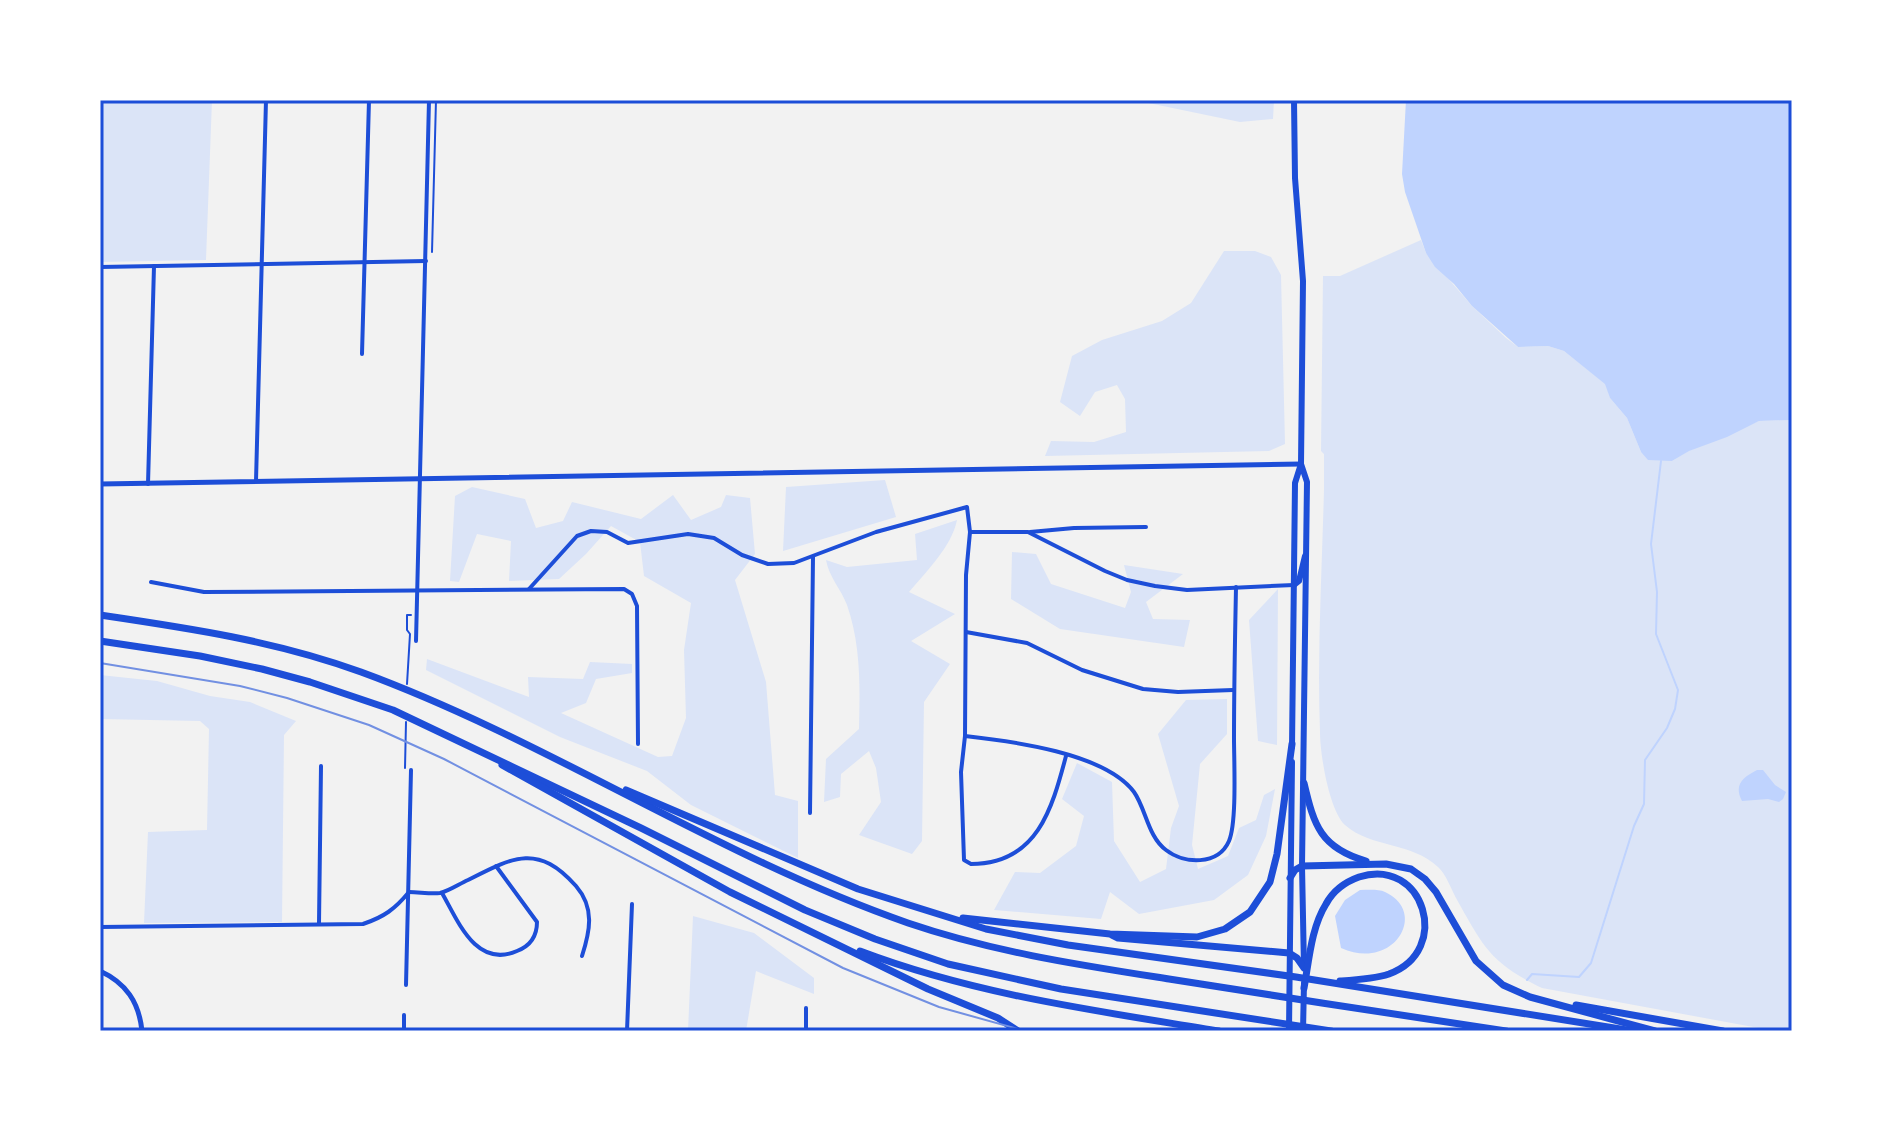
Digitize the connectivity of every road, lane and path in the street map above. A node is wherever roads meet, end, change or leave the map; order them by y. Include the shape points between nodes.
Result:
1 (266, 100) edge
2 (369, 100) edge
3 (429, 100) edge
4 (1294, 100) edge
5 (426, 261) junction
6 (365, 263) junction
7 (262, 265) junction
8 (154, 266) junction
9 (100, 267) edge
10 (362, 354) dead end
11 (1301, 464) junction
12 (419, 480) junction
13 (256, 482) junction
14 (100, 484) edge
15 (148, 484) junction
16 (1146, 527) dead end
17 (970, 532) junction
18 (1028, 532) junction
19 (1307, 551) junction
20 (813, 557) junction
21 (151, 582) dead end
22 (1294, 585) junction
23 (1236, 587) junction
24 (529, 589) junction
25 (417, 592) junction
26 (1307, 603) junction
27 (100, 615) edge
28 (410, 615) dead end
29 (966, 632) junction
30 (100, 641) edge
31 (416, 641) dead end
32 (408, 663) dead end
33 (1234, 690) junction
34 (965, 736) junction
35 (467, 744) junction
36 (638, 744) dead end
37 (1292, 744) junction
38 (1066, 756) junction
39 (321, 766) dead end
40 (411, 770) dead end
41 (590, 777) junction
42 (1304, 783) junction
43 (810, 813) dead end
44 (1380, 864) junction
45 (496, 866) junction
46 (1302, 866) junction
47 (1290, 878) junction
48 (409, 892) junction
49 (442, 893) junction
50 (632, 904) dead end
51 (929, 911) junction
52 (319, 924) junction
53 (100, 927) edge
54 (1110, 934) junction
55 (835, 942) junction
56 (1289, 953) junction
57 (582, 956) dead end
58 (1304, 968) junction
59 (100, 971) edge
60 (1323, 981) junction
61 (406, 985) dead end
62 (1304, 988) junction
63 (1530, 997) junction
64 (806, 1008) dead end
65 (404, 1015) dead end
66 (142, 1031) edge
67 (404, 1031) edge
68 (627, 1031) edge
69 (806, 1031) edge
70 (1018, 1031) edge
71 (1219, 1031) edge
72 (1289, 1031) edge
73 (1303, 1031) edge
74 (1328, 1031) edge
75 (1506, 1031) edge
76 (1633, 1031) edge
77 (1655, 1031) edge
78 (1723, 1031) edge

1 - 7 street
2 - 6 street
3 - 5 street
4 - 11 main road via 1303,281
5 - 6 street
5 - 12 street
6 - 7 street
6 - 10 street
7 - 8 street
7 - 13 street
8 - 9 street
8 - 15 street
11 - 12 street
11 - 19 main road via 1307,482
11 - 22 main road via 1295,483
12 - 13 street
12 - 25 street
13 - 15 street
14 - 15 street
16 - 18 street
17 - 18 street
17 - 20 street via 967,507 876,532
17 - 29 street
18 - 23 street via 1127,580 1187,590
19 - 22 main road
19 - 26 main road
20 - 24 street via 768,564 714,538 688,534 628,543 591,531 577,536
20 - 43 street
21 - 25 street via 204,592
22 - 23 street
22 - 26 main road
22 - 37 main road
23 - 33 street
24 - 25 street
24 - 36 street via 624,589 632,594 637,606
25 - 31 street
26 - 42 main road
27 - 41 highway via 233,636 337,664 415,694
28 - 32 path
29 - 33 street via 1027,643 1082,670 1143,689
29 - 34 street
30 - 35 highway via 200,656 310,682 393,710
33 - 38 street via 1235,794 1229,841 1202,861 1178,857 1160,845 1123,781 1103,767
34 - 38 street via 1039,746
34 - 38 street via 964,860 971,864 1016,853 1032,839 1045,822
35 - 55 highway via 730,892
35 - 74 highway via 805,910 899,948 1029,983
37 - 47 main road
37 - 54 highway via 1274,869 1250,912 1208,935
39 - 52 street
40 - 48 street
41 - 51 highway via 831,878
41 - 75 highway via 845,898 967,941 1034,957
42 - 44 highway via 1318,829 1332,846
42 - 46 main road
44 - 46 highway
44 - 63 highway via 1407,867 1425,879 1476,961 1503,985
45 - 49 street
45 - 49 street via 537,922 533,939 524,948 500,957 481,950 468,939
45 - 57 street via 534,857 567,876 588,909 589,935
46 - 47 highway
46 - 58 main road
47 - 56 main road
48 - 49 street
48 - 52 street via 383,917 363,924
48 - 61 street
50 - 68 street
51 - 54 highway
51 - 60 highway via 1028,939
52 - 53 street
54 - 56 highway
55 - 70 highway
55 - 71 highway via 978,988
56 - 58 highway
56 - 72 main road
58 - 62 main road
59 - 66 street via 134,999
60 - 62 highway via 1380,977 1412,959 1426,922 1420,901 1407,886 1390,876 1370,875 1351,880 1333,894 1321,913
60 - 76 highway
62 - 73 main road
63 - 77 highway
63 - 78 highway
64 - 69 street
65 - 67 street

